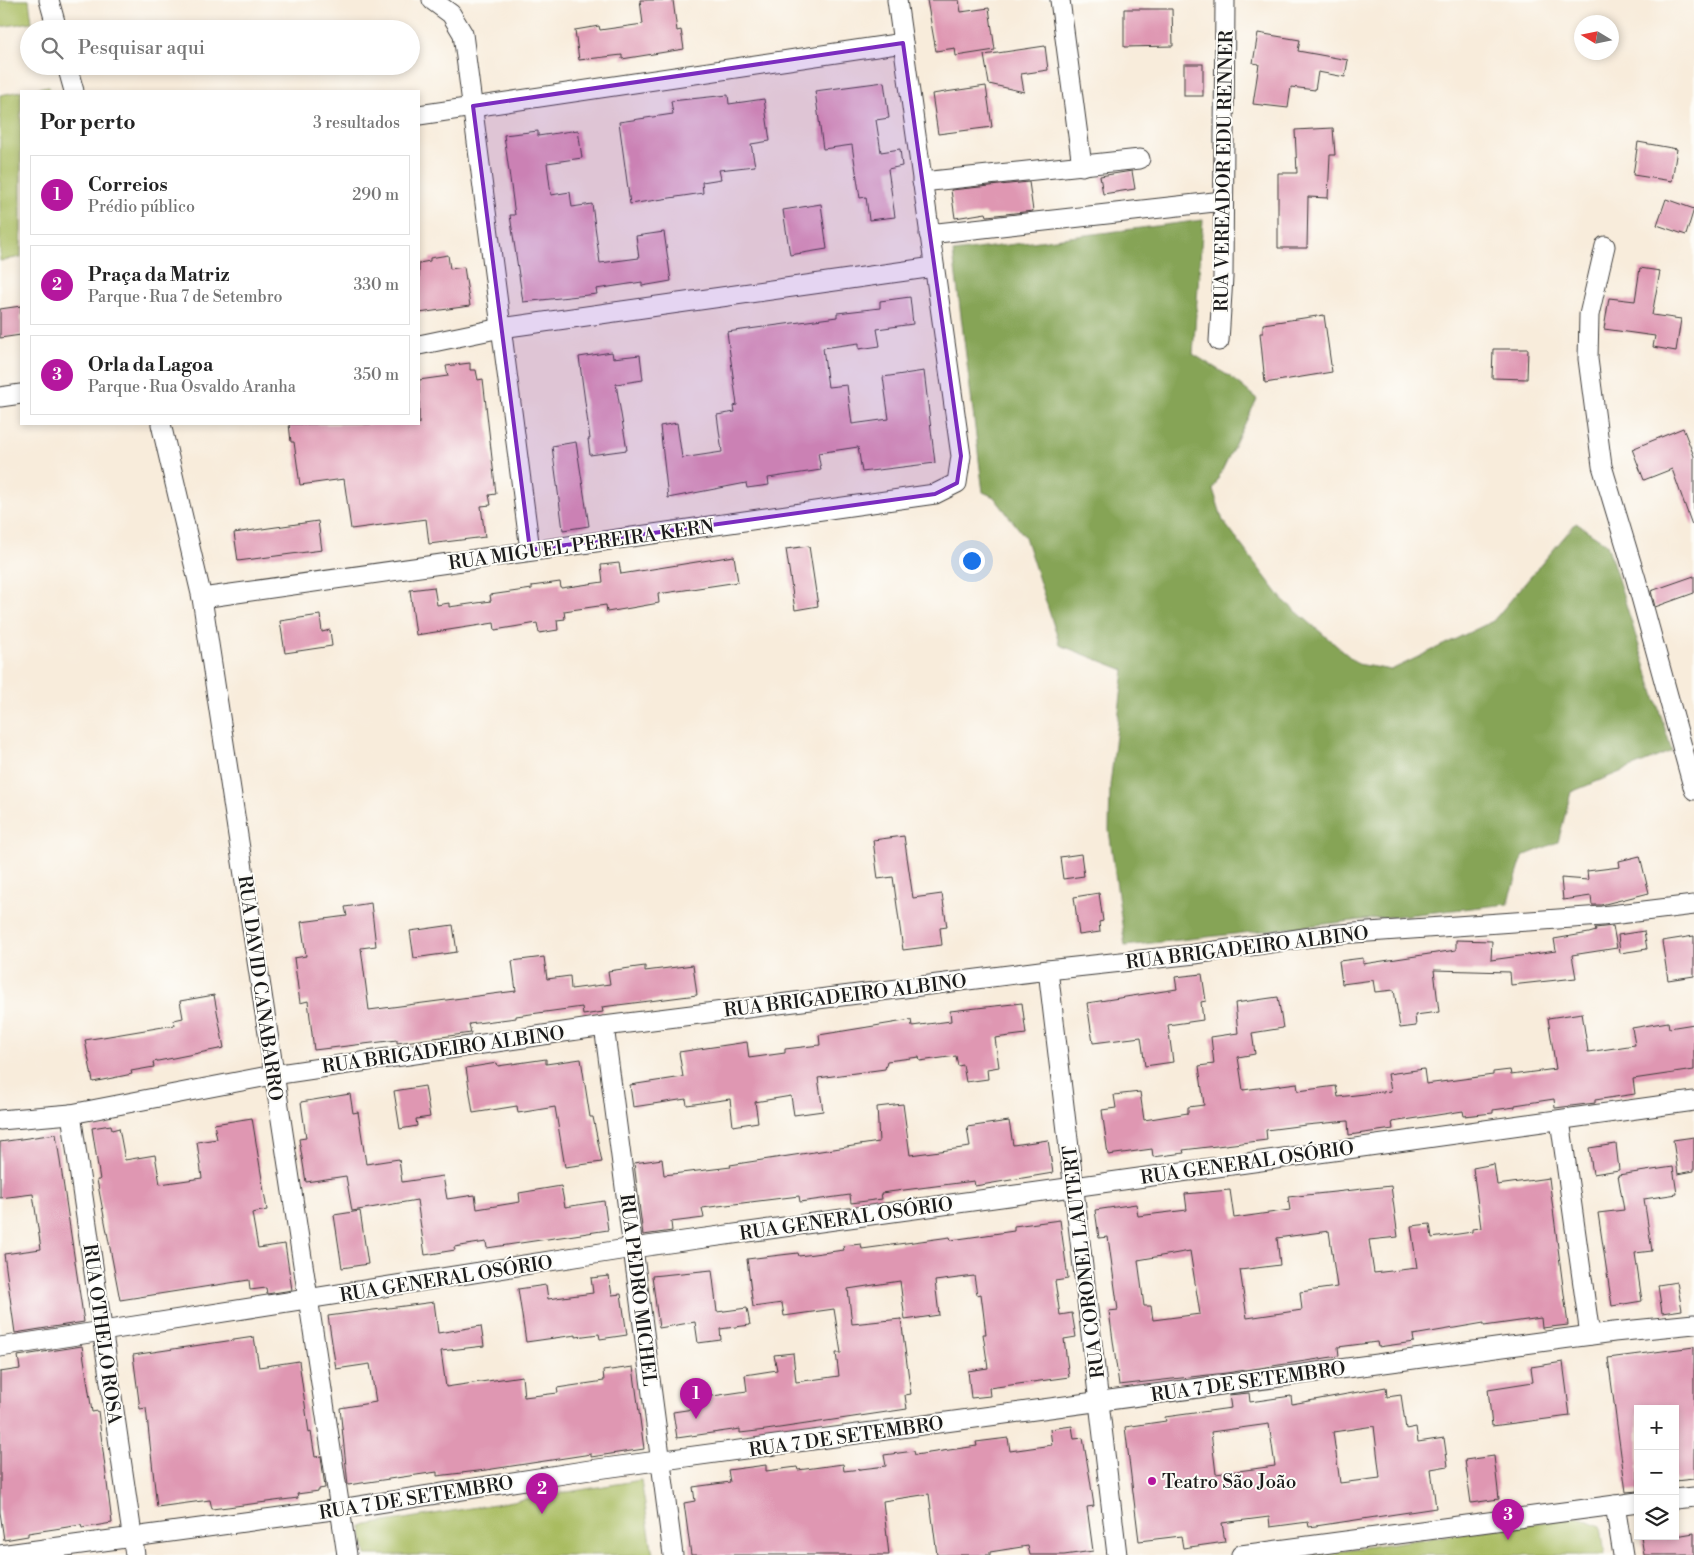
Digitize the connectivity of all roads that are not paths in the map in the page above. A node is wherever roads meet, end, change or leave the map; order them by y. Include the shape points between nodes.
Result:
1 (49, 0) edge
2 (432, 0) edge
3 (897, 0) edge
4 (1060, 0) edge
5 (1225, 0) edge
6 (55, 20) edge
7 (903, 43) junction
8 (70, 75) edge
9 (74, 90) edge
10 (473, 106) junction
11 (420, 115) edge
12 (1140, 159) dead end
13 (1082, 166) junction
14 (922, 182) junction
15 (1223, 201) junction
16 (930, 234) junction
17 (1605, 246) dead end
18 (934, 267) junction
19 (501, 328) junction
20 (1219, 341) dead end
21 (420, 345) edge
22 (20, 394) edge
23 (0, 397) edge
24 (161, 425) edge
25 (530, 550) junction
26 (202, 598) junction
27 (1694, 790) edge
28 (1694, 905) edge
29 (1048, 970) junction
30 (604, 1026) junction
31 (273, 1075) junction
32 (1694, 1101) edge
33 (71, 1114) junction
34 (0, 1120) edge
35 (1560, 1120) junction
36 (1074, 1186) junction
37 (633, 1248) junction
38 (308, 1300) junction
39 (1694, 1324) edge
40 (103, 1332) junction
41 (1590, 1335) junction
42 (0, 1347) edge
43 (1099, 1400) junction
44 (661, 1462) junction
45 (1694, 1497) edge
46 (1679, 1498) edge
47 (1634, 1503) edge
48 (1615, 1505) junction
49 (340, 1509) junction
50 (133, 1546) edge
51 (0, 1555) edge
52 (347, 1555) edge
53 (673, 1555) edge
54 (1117, 1555) edge
55 (1241, 1555) edge
56 (1623, 1555) edge

1 - 6 street
2 - 10 street via 451,14 463,34
3 - 7 street
4 - 13 street
5 - 15 street, RUA VEREADOR EDU RENNER
7 - 10 street
7 - 14 street
8 - 9 street
10 - 11 street
10 - 19 street
12 - 13 street
13 - 14 street
14 - 16 street
15 - 16 street
15 - 20 street, RUA VEREADOR EDU RENNER
16 - 18 street
17 - 27 street via 1589,315 1588,359 1602,466
18 - 19 street
18 - 25 street, RUA MIGUEL PEREIRA KERN via 961,456 957,484 935,494
19 - 21 street
19 - 25 street
22 - 23 street
24 - 26 street, RUA DAVID CANABARRO
25 - 26 street, RUA MIGUEL PEREIRA KERN
26 - 31 street, RUA DAVID CANABARRO
28 - 29 street, RUA BRIGADEIRO ALBINO via 1602,916 1324,935 1195,954
29 - 30 street, RUA BRIGADEIRO ALBINO
29 - 36 street, RUA CORONEL LAUTERT
30 - 31 street, RUA BRIGADEIRO ALBINO
30 - 37 street, RUA PEDRO MICHEL
31 - 33 street, RUA BRIGADEIRO ALBINO
31 - 38 street, RUA DAVID CANABARRO
32 - 35 street, RUA GENERAL OSÓRIO
33 - 34 street, RUA BRIGADEIRO ALBINO
33 - 40 street, RUA OTHELO ROSA
35 - 36 street, RUA GENERAL OSÓRIO
35 - 41 street
36 - 37 street, RUA GENERAL OSÓRIO
36 - 43 street, RUA CORONEL LAUTERT
37 - 38 street, RUA GENERAL OSÓRIO
37 - 44 street, RUA PEDRO MICHEL
38 - 40 street, RUA GENERAL OSÓRIO
38 - 49 street, RUA DAVID CANABARRO
39 - 41 street, RUA 7 DE SETEMBRO
40 - 42 street, RUA GENERAL OSÓRIO
40 - 50 street, RUA OTHELO ROSA
41 - 43 street, RUA 7 DE SETEMBRO
43 - 44 street, RUA 7 DE SETEMBRO
43 - 54 street, RUA CORONEL LAUTERT
44 - 49 street, RUA 7 DE SETEMBRO
44 - 53 street, RUA PEDRO MICHEL
45 - 46 street
47 - 48 street
48 - 55 street
48 - 56 street
49 - 50 street, RUA 7 DE SETEMBRO
49 - 52 street, RUA DAVID CANABARRO
50 - 51 street, RUA 7 DE SETEMBRO

